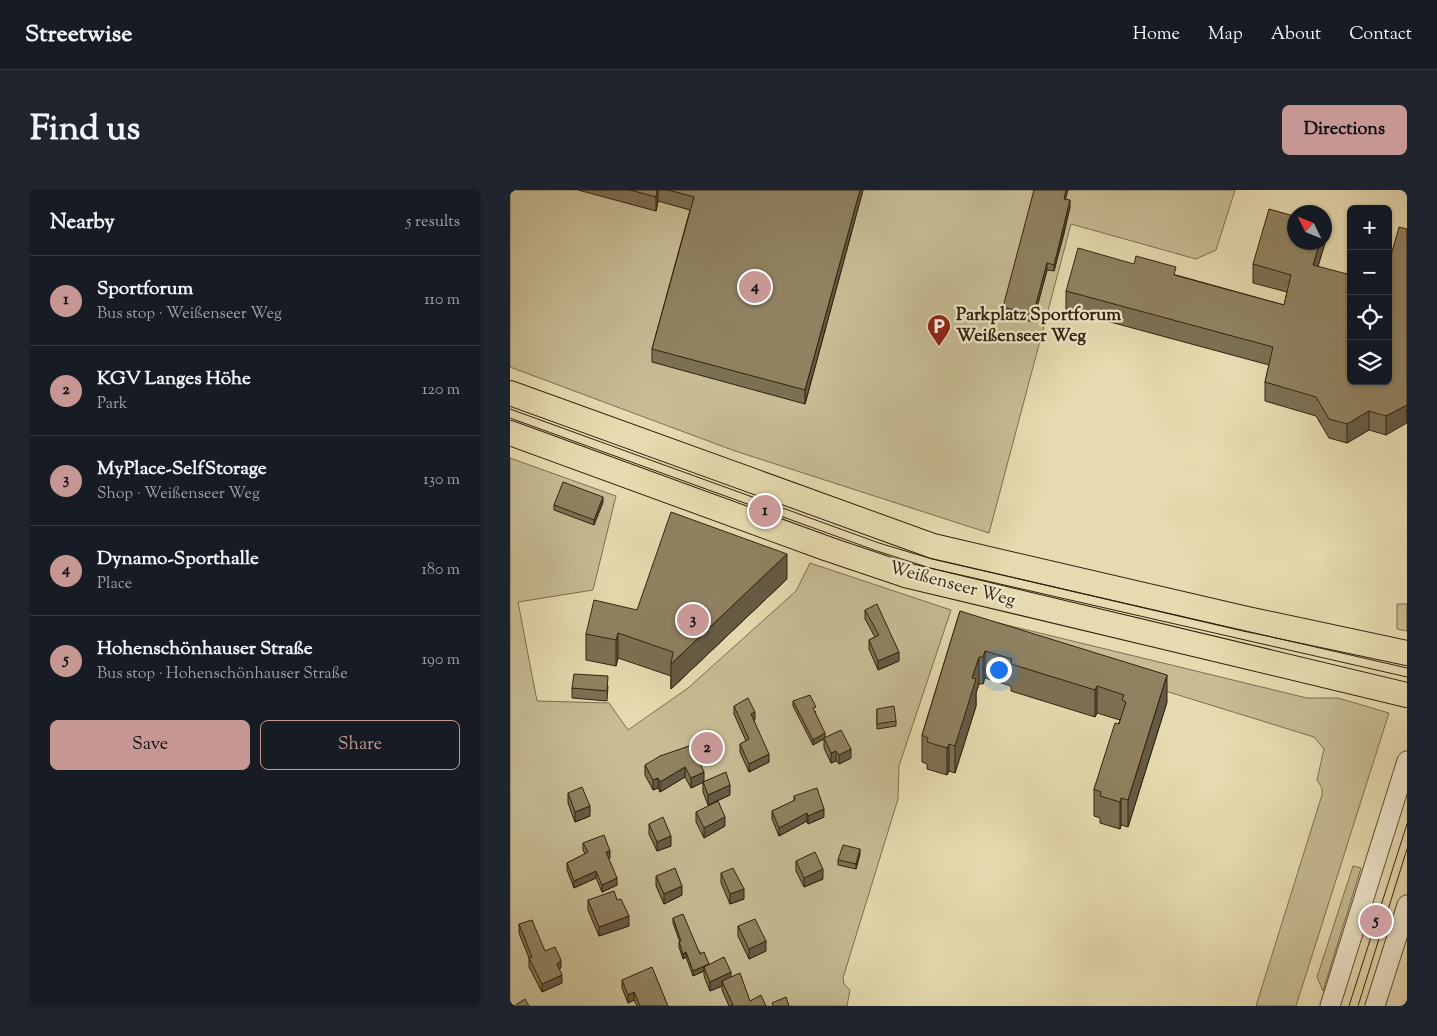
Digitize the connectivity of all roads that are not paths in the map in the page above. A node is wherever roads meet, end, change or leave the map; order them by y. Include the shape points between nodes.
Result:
1 (510, 393) edge
2 (583, 420) junction
3 (510, 433) edge
4 (570, 456) junction
5 (884, 528) junction
6 (873, 564) junction
7 (1407, 653) edge
8 (1407, 695) edge
9 (1407, 762) edge
10 (1407, 905) edge
11 (1330, 1006) edge
12 (1375, 1006) edge

1 - 2 main road, Weißenseer Weg
2 - 4 main road
2 - 5 main road, Weißenseer Weg
3 - 4 main road, Weißenseer Weg
4 - 6 main road, Weißenseer Weg
5 - 6 main road
5 - 7 main road, Weißenseer Weg via 933,546 990,560
6 - 8 main road, Weißenseer Weg via 981,594
9 - 11 street
10 - 12 street

